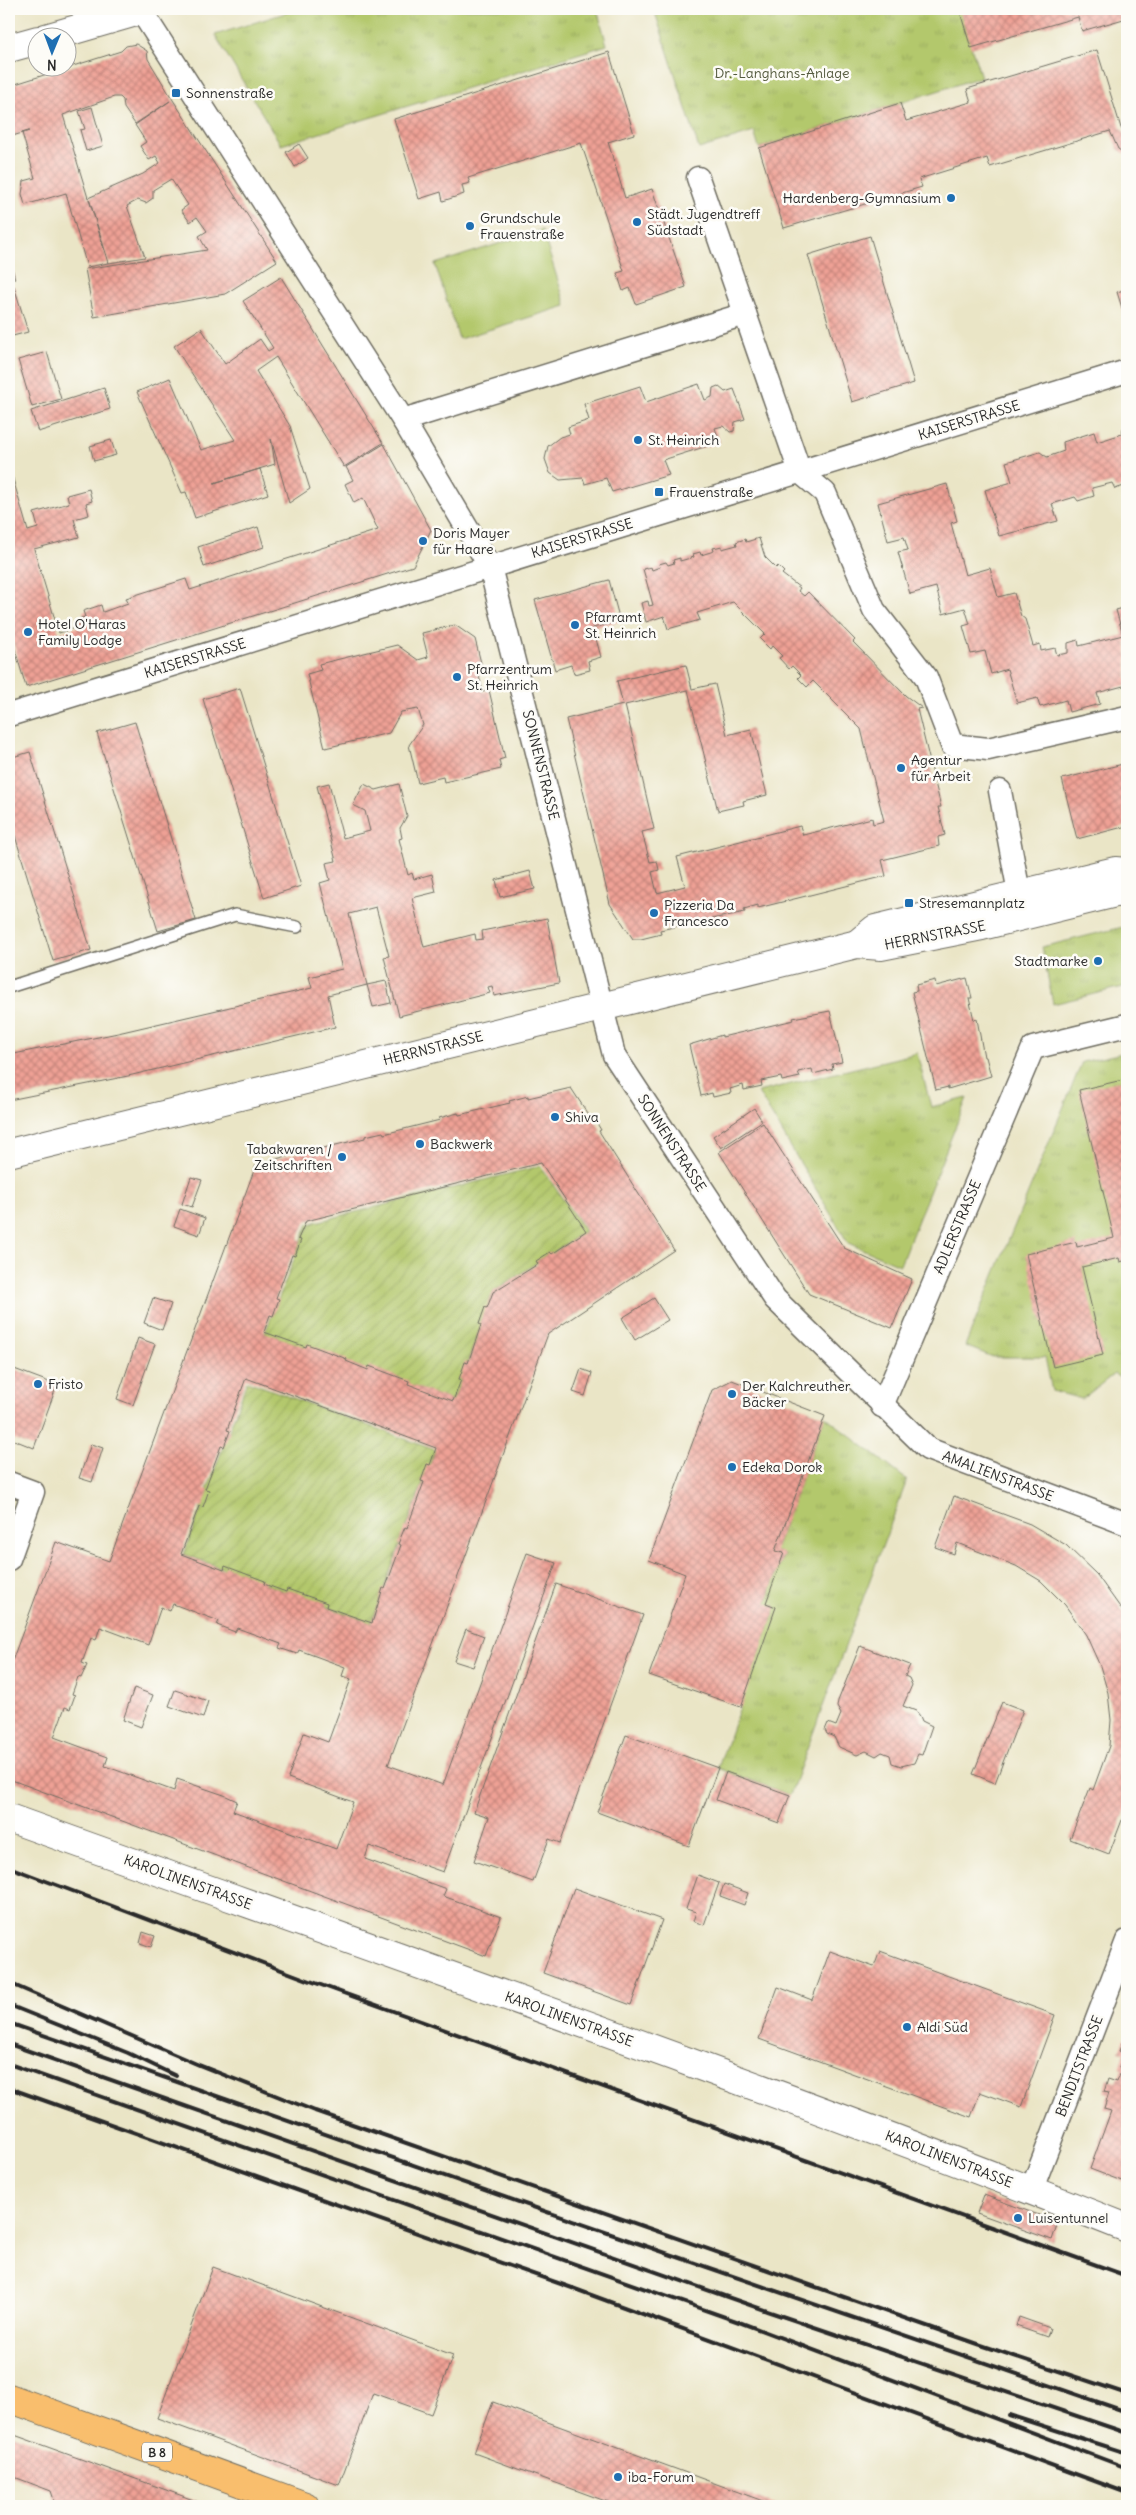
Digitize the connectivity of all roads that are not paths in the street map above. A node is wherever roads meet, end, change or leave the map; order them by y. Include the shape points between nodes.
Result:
1 (142, 9) edge
2 (78, 28) edge
3 (28, 43) edge
4 (9, 48) edge
5 (698, 178) dead end
6 (745, 314) junction
7 (1127, 371) edge
8 (403, 420) junction
9 (800, 472) junction
10 (490, 567) junction
11 (9, 715) edge
12 (1127, 717) edge
13 (1000, 790) dead end
14 (1127, 872) edge
15 (1127, 887) edge
16 (1020, 893) junction
17 (297, 927) dead end
18 (857, 944) junction
19 (9, 988) edge
20 (603, 1006) junction
21 (1127, 1025) edge
22 (9, 1153) edge
23 (882, 1406) junction
24 (9, 1483) edge
25 (1127, 1524) edge
26 (9, 1559) edge
27 (9, 1818) edge
28 (1127, 1941) edge
29 (1031, 2190) junction
30 (1127, 2228) edge
31 (9, 2398) edge
32 (306, 2506) edge

1 - 2 street
1 - 8 street, SONNENSTRASSE
3 - 4 street
5 - 6 street
6 - 8 street
6 - 9 street
7 - 9 street, KAISERSTRASSE
8 - 10 street, SONNENSTRASSE
9 - 10 street, KAISERSTRASSE
9 - 12 street via 825,494 874,610 926,677 952,745 988,749
10 - 11 street, KAISERSTRASSE
10 - 20 street, SONNENSTRASSE
13 - 16 street
14 - 16 street, HERRNSTRASSE via 1115,871
15 - 18 street, HERRNSTRASSE via 1120,892 982,926 881,946
16 - 18 street, HERRNSTRASSE via 875,929
17 - 19 lane via 235,915
18 - 20 street, HERRNSTRASSE
20 - 22 street, HERRNSTRASSE
20 - 23 street, SONNENSTRASSE via 614,1055 775,1300
21 - 23 street, ADLERSTRASSE via 1033,1048
23 - 25 street, AMALIENSTRASSE via 928,1449
24 - 26 street via 33,1492
27 - 29 street, KAROLINENSTRASSE via 721,2074
28 - 29 street, BENDITSTRASSE
29 - 30 street, KAROLINENSTRASSE
31 - 32 main road, B 8

